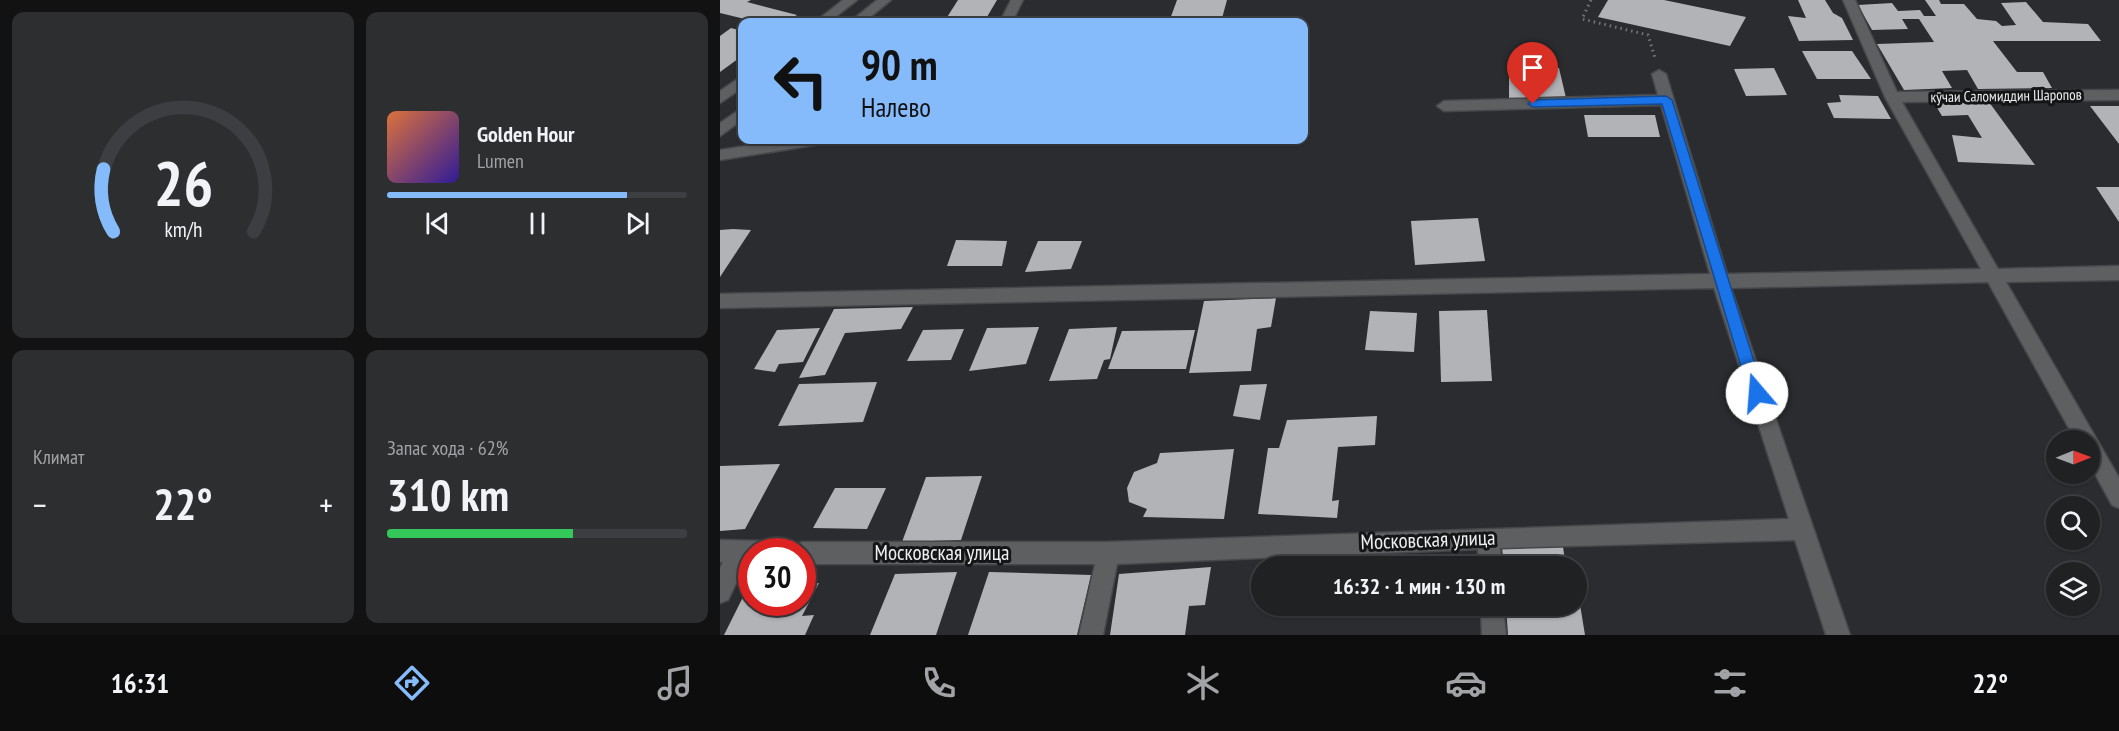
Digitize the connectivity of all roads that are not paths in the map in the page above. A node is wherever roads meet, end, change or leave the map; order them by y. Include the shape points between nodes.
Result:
1 (851, 0) edge
2 (885, 0) edge
3 (1017, 0) edge
4 (1849, 0) edge
5 (826, 18) edge
6 (861, 18) edge
7 (1008, 18) edge
8 (1659, 74) road end
9 (738, 84) edge
10 (2119, 95) edge
11 (1892, 97) junction
12 (720, 98) edge
13 (1666, 100) junction
14 (1444, 106) dead end
15 (738, 116) edge
16 (720, 131) edge
17 (790, 144) edge
18 (720, 155) edge
19 (2119, 273) edge
20 (1993, 275) junction
21 (1720, 280) junction
22 (720, 301) edge
23 (2081, 430) edge
24 (2100, 464) edge
25 (2119, 498) edge
26 (1801, 529) junction
27 (1488, 538) junction
28 (816, 553) edge
29 (1108, 553) junction
30 (738, 555) edge
31 (1489, 556) edge
32 (720, 592) edge
33 (1493, 616) edge
34 (1091, 635) edge
35 (1494, 635) edge
36 (1838, 635) edge

1 - 5 street
2 - 6 street
3 - 7 street
4 - 11 street
8 - 13 street
9 - 12 street
10 - 11 street, кӯчаи Саломиддин Шаропов
11 - 20 street
13 - 14 street
13 - 21 street
15 - 16 street
17 - 18 street
19 - 20 street
20 - 21 street
20 - 23 street
21 - 22 street
21 - 26 street
24 - 25 street
26 - 27 street, Московская улица
26 - 36 street
27 - 29 street, Московская улица
27 - 31 street
28 - 29 street, Московская улица
29 - 34 street
30 - 32 street
33 - 35 street

